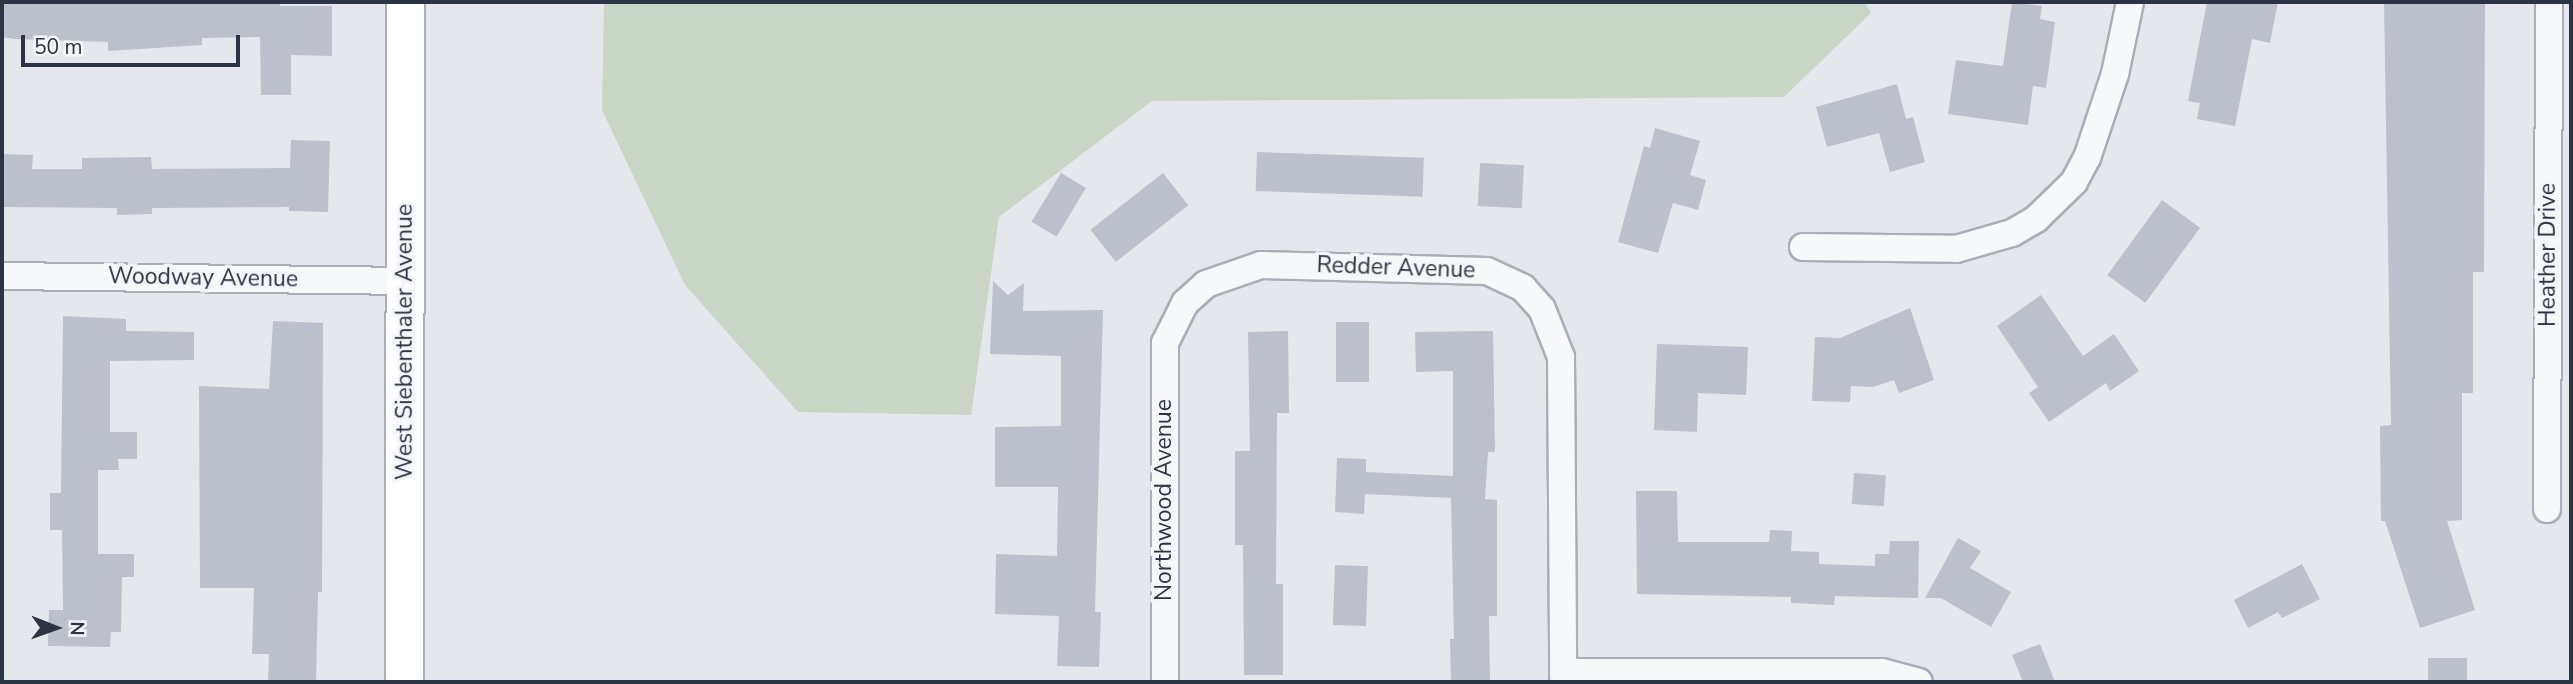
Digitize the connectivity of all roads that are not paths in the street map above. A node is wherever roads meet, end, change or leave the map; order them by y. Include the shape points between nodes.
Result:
1 (405, 2) edge
2 (2130, 2) edge
3 (2549, 2) edge
4 (1803, 247) dead end
5 (2, 276) edge
6 (404, 281) junction
7 (1174, 320) joint
8 (2547, 509) dead end
9 (1563, 677) edge
10 (404, 682) edge
11 (1165, 682) edge
12 (1919, 682) edge

1 - 6 main road, West Siebenthaler Avenue
2 - 4 street via 2115,74 2087,158 2074,182 2036,219 2012,233 1956,249
3 - 8 street, Heather Drive
5 - 6 street, Woodway Avenue
6 - 10 main road, West Siebenthaler Avenue
7 - 9 street, Redder Avenue via 1206,284 1261,265 1487,271 1523,288 1551,323 1561,357
7 - 11 street, Northwood Avenue via 1164,362
9 - 12 street via 1882,672

